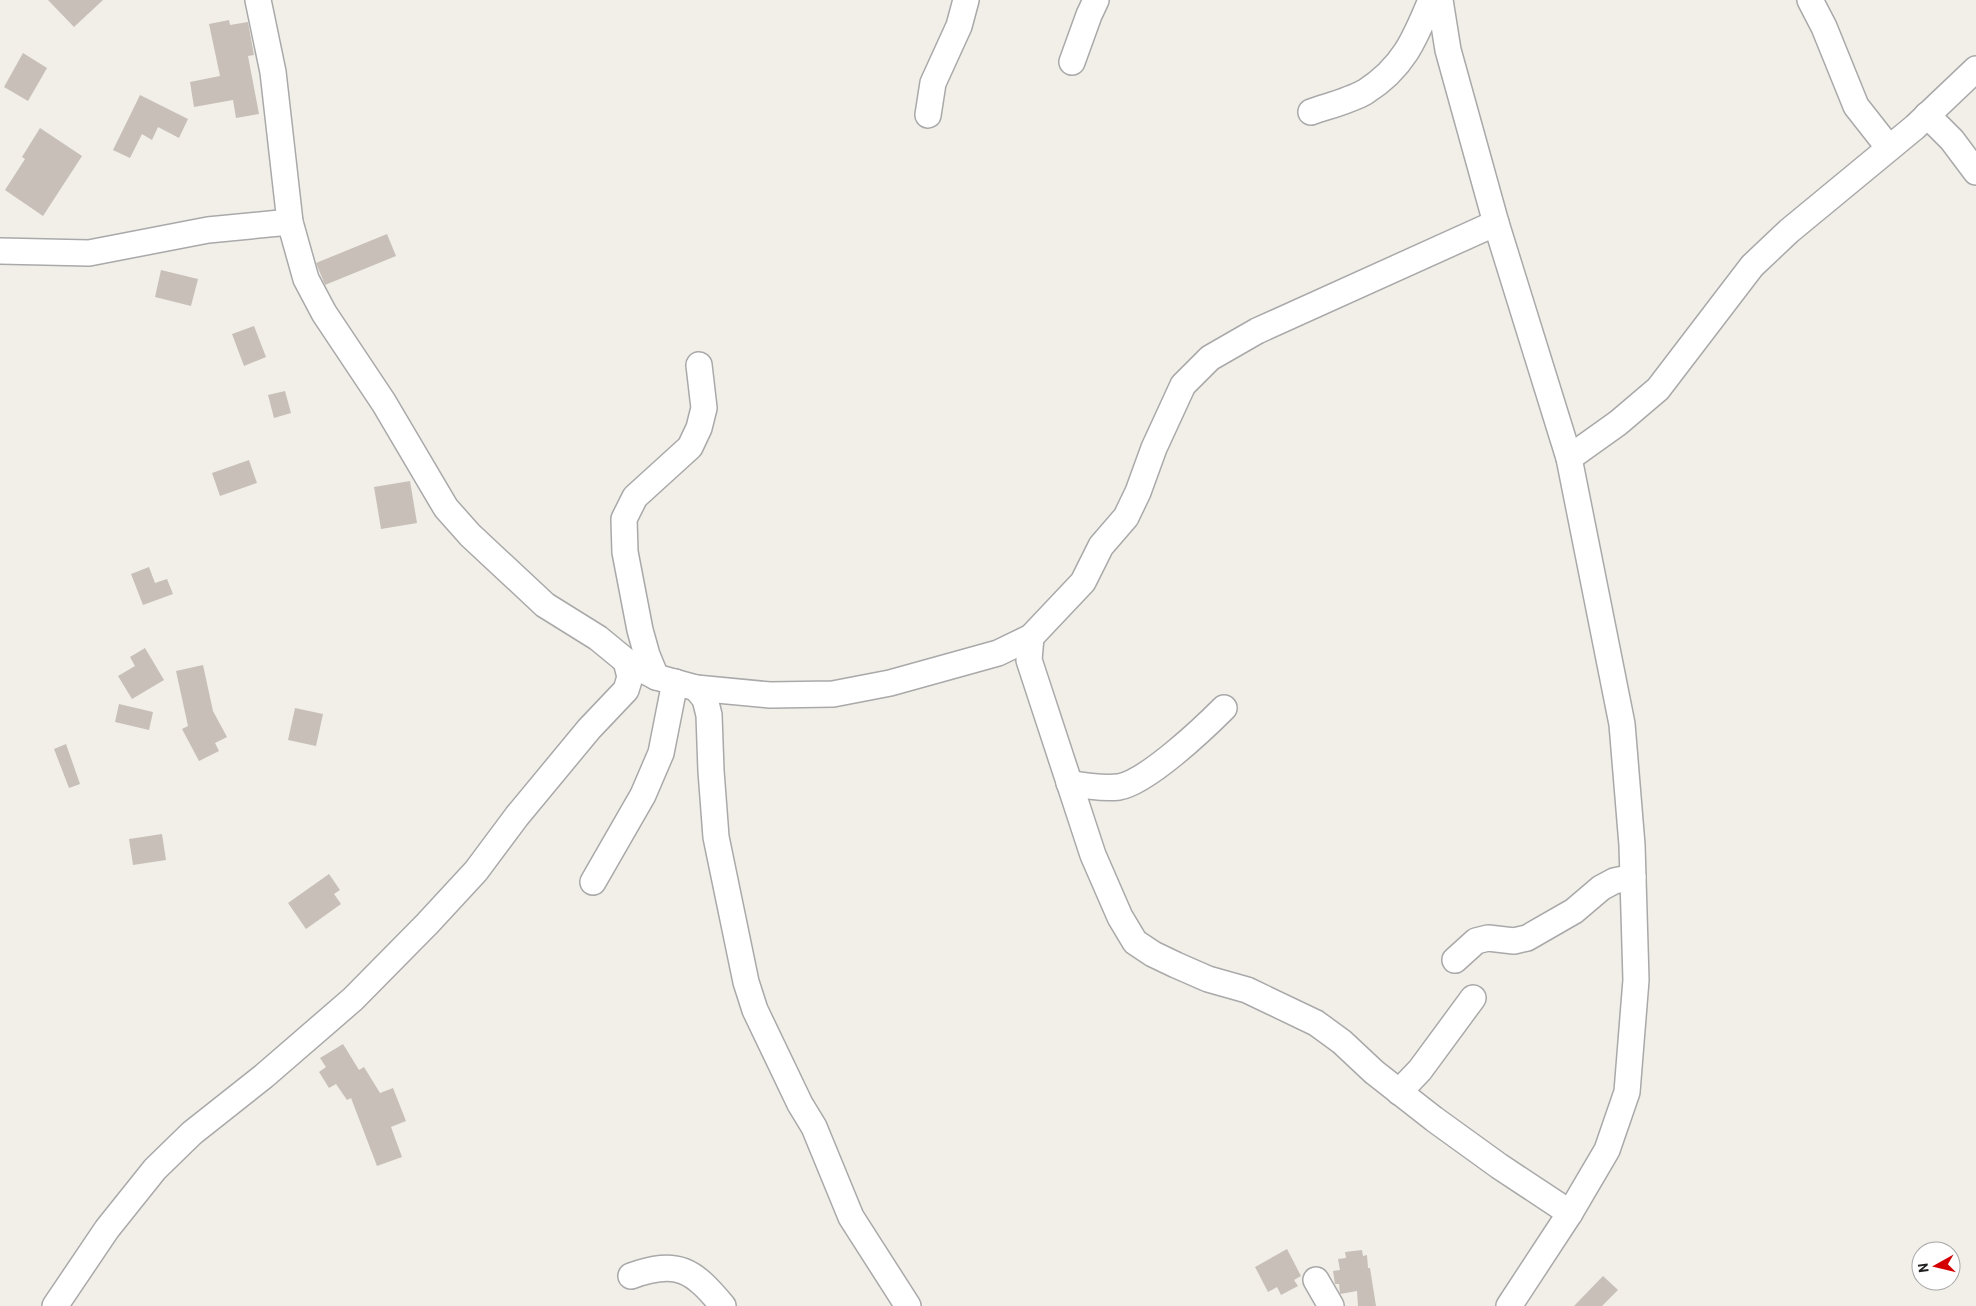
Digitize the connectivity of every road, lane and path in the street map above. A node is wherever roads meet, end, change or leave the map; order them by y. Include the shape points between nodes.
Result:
1 (258, 0) edge
2 (966, 0) edge
3 (1096, 0) edge
4 (1431, 0) edge
5 (1440, 0) edge
6 (1810, 0) edge
7 (1072, 62) dead end
8 (1976, 69) edge
9 (1311, 112) dead end
10 (928, 115) dead end
11 (1927, 116) junction
12 (1889, 148) junction
13 (1976, 172) edge
14 (290, 222) junction
15 (1496, 223) junction
16 (0, 251) edge
17 (699, 365) dead end
18 (1569, 458) junction
19 (1031, 637) junction
20 (626, 661) junction
21 (676, 682) junction
22 (1224, 708) dead end
23 (1069, 783) junction
24 (1633, 877) junction
25 (593, 882) dead end
26 (1454, 960) dead end
27 (1473, 998) dead end
28 (1399, 1092) junction
29 (1570, 1213) junction
30 (631, 1276) dead end
31 (1316, 1280) dead end
32 (55, 1306) edge
33 (723, 1306) edge
34 (908, 1306) edge
35 (1331, 1306) edge
36 (1509, 1306) edge

1 - 14 street via 273,72
2 - 10 street via 959,26 933,83
3 - 7 street
4 - 9 street via 1397,66 1364,92
5 - 15 street via 1448,50
6 - 12 street via 1856,106
8 - 11 street
11 - 12 street
11 - 13 street via 1952,140
12 - 18 street via 1752,266 1658,389
14 - 16 street via 208,230 89,253
14 - 20 street via 306,279 324,313 384,403 446,508 545,605 598,638
15 - 18 street
15 - 19 street via 1256,331 1210,358 1183,385 1126,517 1101,546 1083,582
17 - 21 street via 704,408 690,447 635,497 624,519 624,552 647,655
18 - 24 street via 1622,724
19 - 21 street via 998,653 890,683 832,694 770,694
19 - 23 street via 1029,660
20 - 21 street
20 - 32 street via 630,677 626,690 589,729 476,870 353,999 192,1133 155,1169 107,1229
21 - 25 street via 661,753 643,795
21 - 34 street via 705,699 709,715 716,837 746,982 756,1010 814,1127 850,1217
22 - 23 street via 1187,743 1132,782 1108,788
23 - 28 street via 1093,855 1120,917 1135,942 1176,965 1208,979 1247,990 1316,1023
24 - 26 street via 1601,888 1574,912 1527,938 1514,942 1488,938 1476,940
24 - 29 street via 1636,980 1627,1092 1607,1150
27 - 28 street via 1420,1070
28 - 29 street via 1499,1166
29 - 36 street
30 - 33 street via 669,1267 690,1273 707,1286
31 - 35 street

